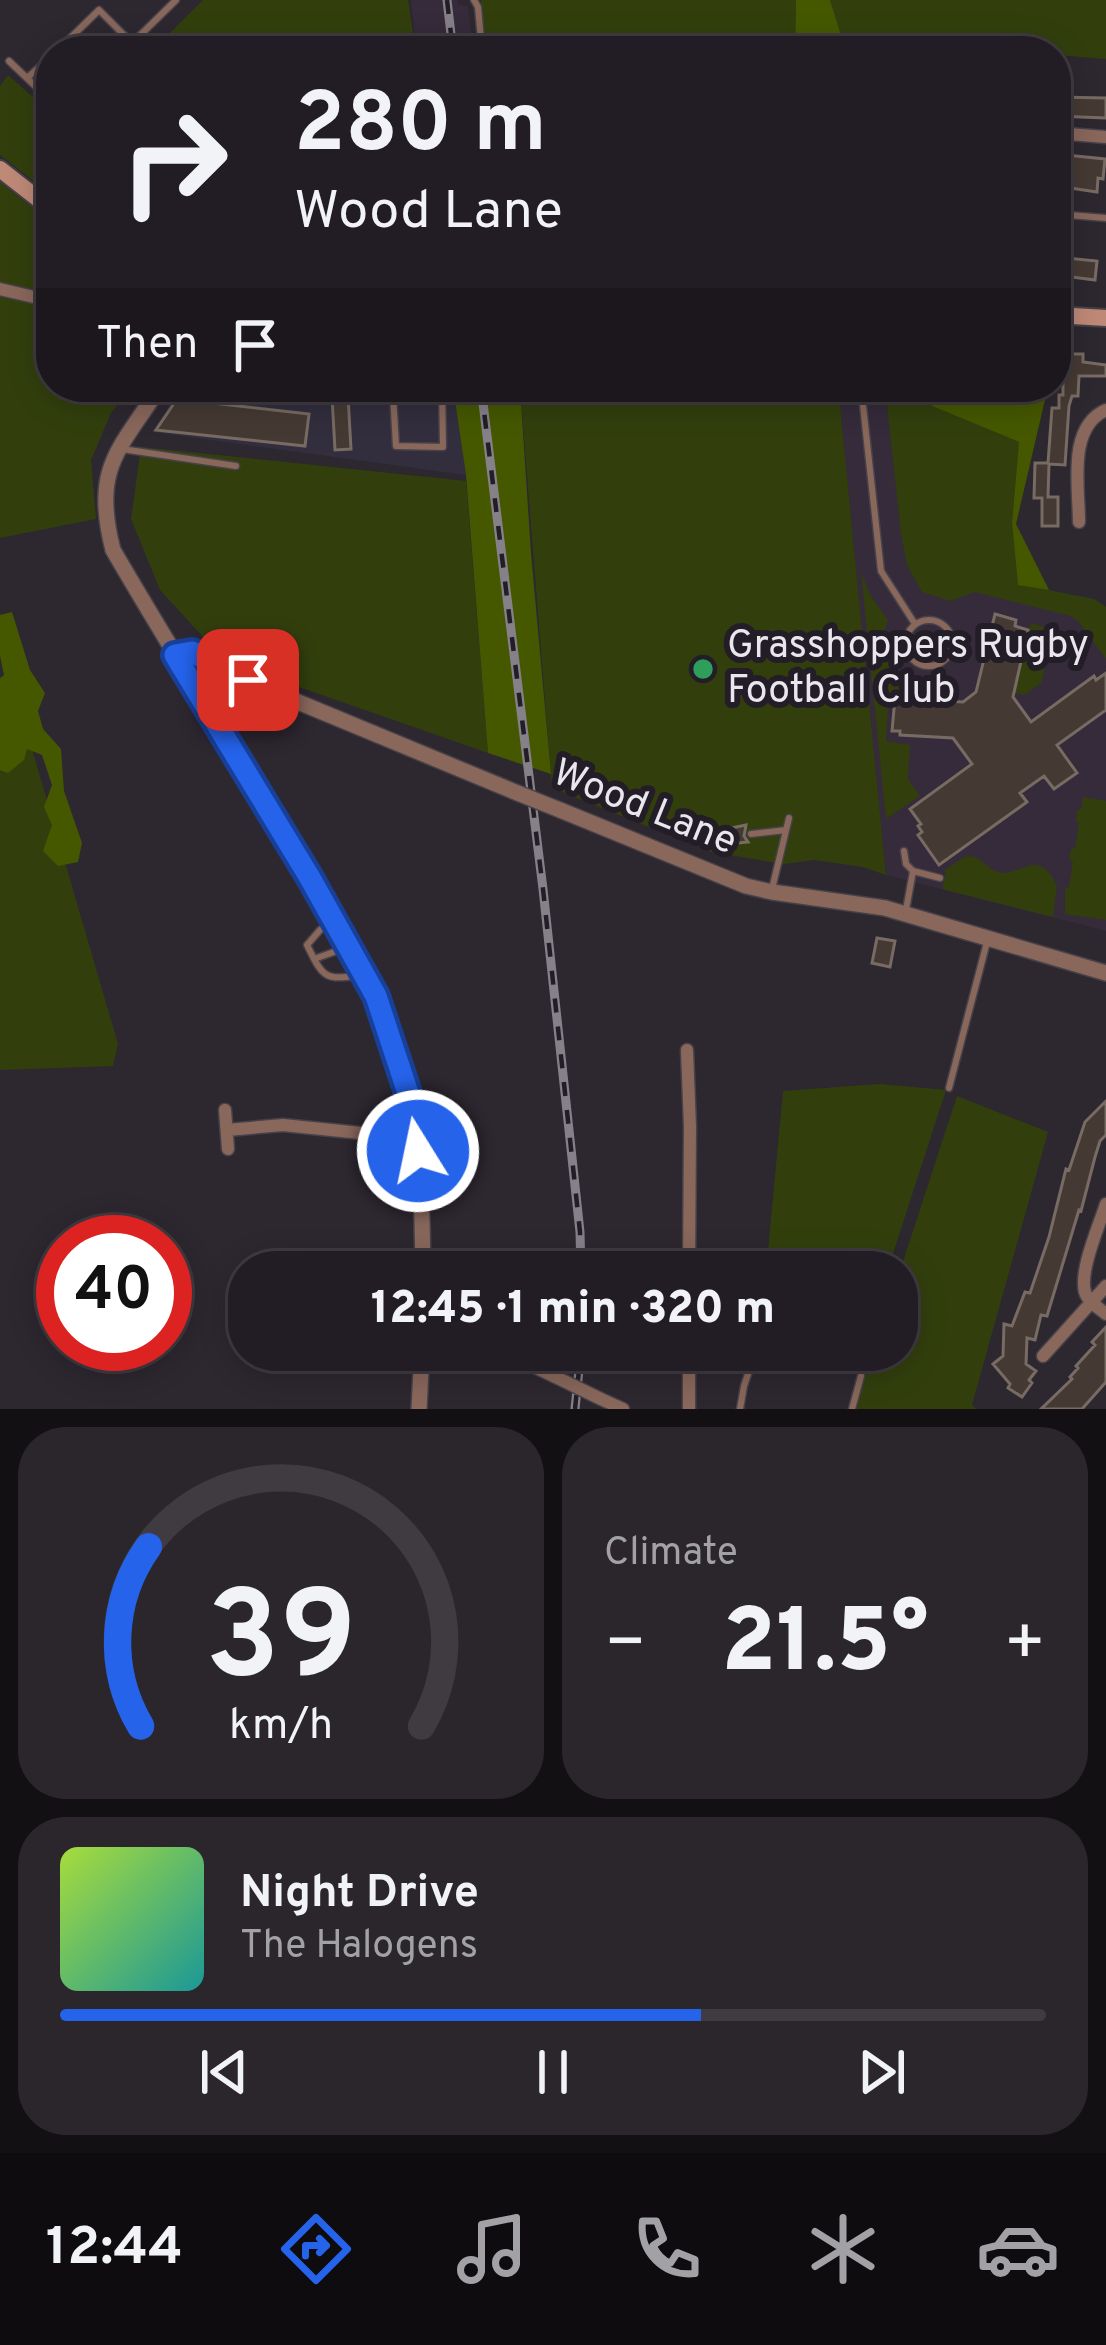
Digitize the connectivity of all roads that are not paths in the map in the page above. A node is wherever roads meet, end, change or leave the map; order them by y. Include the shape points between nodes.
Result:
1 (176, 0) edge
2 (474, 0) edge
3 (72, 36) edge
4 (124, 36) edge
5 (140, 36) edge
6 (481, 36) edge
7 (9, 61) dead end
8 (36, 70) edge
9 (27, 78) junction
10 (36, 87) edge
11 (1071, 134) edge
12 (1106, 137) edge
13 (0, 169) edge
14 (36, 197) edge
15 (1071, 215) edge
16 (1106, 218) edge
17 (0, 289) edge
18 (36, 297) edge
19 (1071, 316) edge
20 (1106, 319) edge
21 (150, 402) edge
22 (393, 402) edge
23 (442, 402) edge
24 (863, 402) edge
25 (1106, 410) edge
26 (118, 448) junction
27 (236, 466) dead end
28 (1079, 522) dead end
29 (915, 624) junction
30 (175, 655) junction
31 (789, 818) dead end
32 (786, 830) junction
33 (751, 834) dead end
34 (904, 851) dead end
35 (914, 871) junction
36 (940, 878) dead end
37 (772, 892) junction
38 (905, 914) junction
39 (334, 921) junction
40 (988, 939) junction
41 (348, 947) junction
42 (314, 959) junction
43 (1106, 973) edge
44 (364, 974) junction
45 (687, 1050) dead end
46 (949, 1088) dead end
47 (225, 1110) dead end
48 (415, 1126) junction
49 (227, 1130) junction
50 (228, 1149) dead end
51 (1106, 1204) edge
52 (423, 1251) edge
53 (688, 1251) edge
54 (1106, 1286) edge
55 (1091, 1302) junction
56 (1106, 1314) edge
57 (1043, 1355) dead end
58 (421, 1371) edge
59 (543, 1371) edge
60 (689, 1371) edge
61 (749, 1371) edge
62 (862, 1376) dead end
63 (418, 1409) edge
64 (623, 1409) edge
65 (688, 1409) edge
66 (740, 1409) edge
67 (852, 1409) edge

1 - 5 lane
2 - 6 lane
3 - 4 lane via 99,10
7 - 9 lane
8 - 9 lane
9 - 10 lane
11 - 12 street
13 - 14 main road
15 - 16 lane
17 - 18 street
19 - 20 main road
21 - 26 street
22 - 23 lane via 396,446 443,447
24 - 29 lane via 880,571
25 - 28 street via 1084,429 1079,448 1072,483
26 - 27 lane
26 - 30 street via 103,496 113,550
29 - 29 lane via 944,626 951,638 944,659 923,665 911,657 907,636
30 - 37 street, Wood Lane, bridge via 203,656 298,702
30 - 39 street
31 - 32 lane
32 - 33 lane
32 - 37 lane
34 - 35 lane
35 - 36 lane
35 - 38 lane
37 - 38 street, Wood Lane
38 - 40 street, Wood Lane
39 - 41 street
39 - 42 lane via 309,940
40 - 43 street, Wood Lane
40 - 46 lane
41 - 42 lane
41 - 44 street
42 - 44 lane via 331,979
44 - 48 street
45 - 53 street
47 - 49 street
48 - 49 street via 370,1134 284,1125
48 - 52 street
49 - 50 street
51 - 55 street via 1088,1262 1084,1291
54 - 55 street
55 - 56 street
55 - 57 street
58 - 63 street
59 - 64 street, bridge
60 - 65 street
61 - 66 lane
62 - 67 lane

